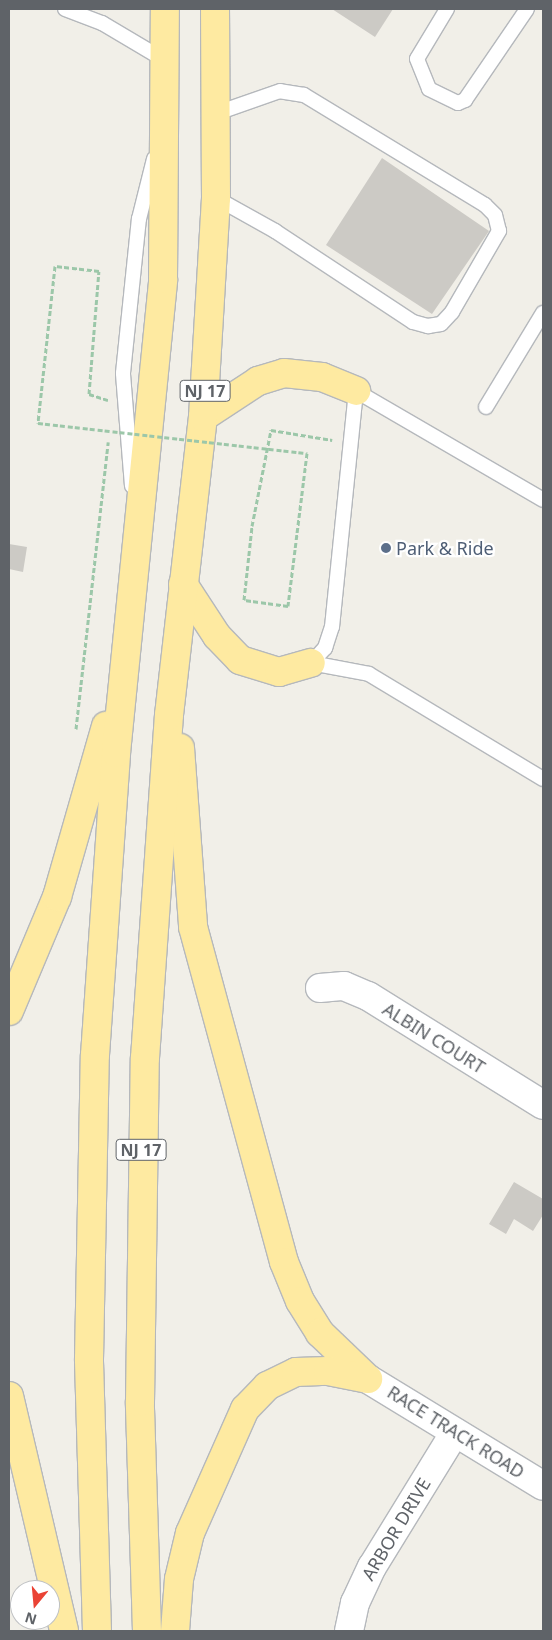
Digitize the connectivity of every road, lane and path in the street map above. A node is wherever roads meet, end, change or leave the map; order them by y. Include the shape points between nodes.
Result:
1 (65, 9) edge
2 (165, 9) edge
3 (215, 9) edge
4 (447, 9) edge
5 (527, 9) edge
6 (167, 61) junction
7 (217, 113) junction
8 (216, 198) junction
9 (543, 313) edge
10 (356, 391) junction
11 (113, 401) dead end
12 (486, 407) dead end
13 (203, 416) junction
14 (110, 421) dead end
15 (352, 443) junction
16 (543, 500) edge
17 (183, 584) junction
18 (311, 664) junction
19 (124, 665) junction
20 (174, 669) junction
21 (75, 739) dead end
22 (543, 780) edge
23 (320, 988) dead end
24 (9, 1011) edge
25 (543, 1105) edge
26 (368, 1378) junction
27 (9, 1396) edge
28 (456, 1432) junction
29 (543, 1486) edge
30 (64, 1631) edge
31 (97, 1631) edge
32 (148, 1631) edge
33 (175, 1631) edge
34 (349, 1631) edge

1 - 6 lane via 102,23
2 - 6 highway, NJ 17
3 - 7 highway, NJ 17
4 - 5 lane via 417,59 429,89 458,103 465,100
6 - 19 highway, NJ 17 via 163,279
7 - 8 highway, NJ 17
7 - 8 lane via 280,90 304,95 485,205 495,215 499,231 452,312 442,324 428,326 413,322 275,232
8 - 13 highway, NJ 17
9 - 12 lane
10 - 13 highway via 322,377 284,373 258,382
10 - 15 lane
10 - 16 lane
11 - 15 path, bridge via 89,394 98,271 55,266 38,423 307,453 288,606 244,600 252,526 271,430
13 - 17 highway, NJ 17
14 - 21 path
15 - 18 lane via 332,627 325,648
17 - 18 highway via 217,636 240,660 278,672
17 - 20 highway, NJ 17
18 - 22 lane via 369,674
19 - 24 highway via 67,870
19 - 31 highway, NJ 17 via 102,926 92,1151 90,1378
20 - 26 highway via 189,896 211,1004 290,1282 320,1333
20 - 32 highway, NJ 17 via 154,896 142,1145 140,1402
23 - 25 street, ALBIN COURT via 344,986 368,996
26 - 28 street, RACE TRACK ROAD
26 - 33 highway via 328,1371 296,1372 267,1386 245,1409 190,1533 179,1579
27 - 30 highway
28 - 29 street, RACE TRACK ROAD
28 - 34 street, ARBOR DRIVE via 372,1567 355,1603

